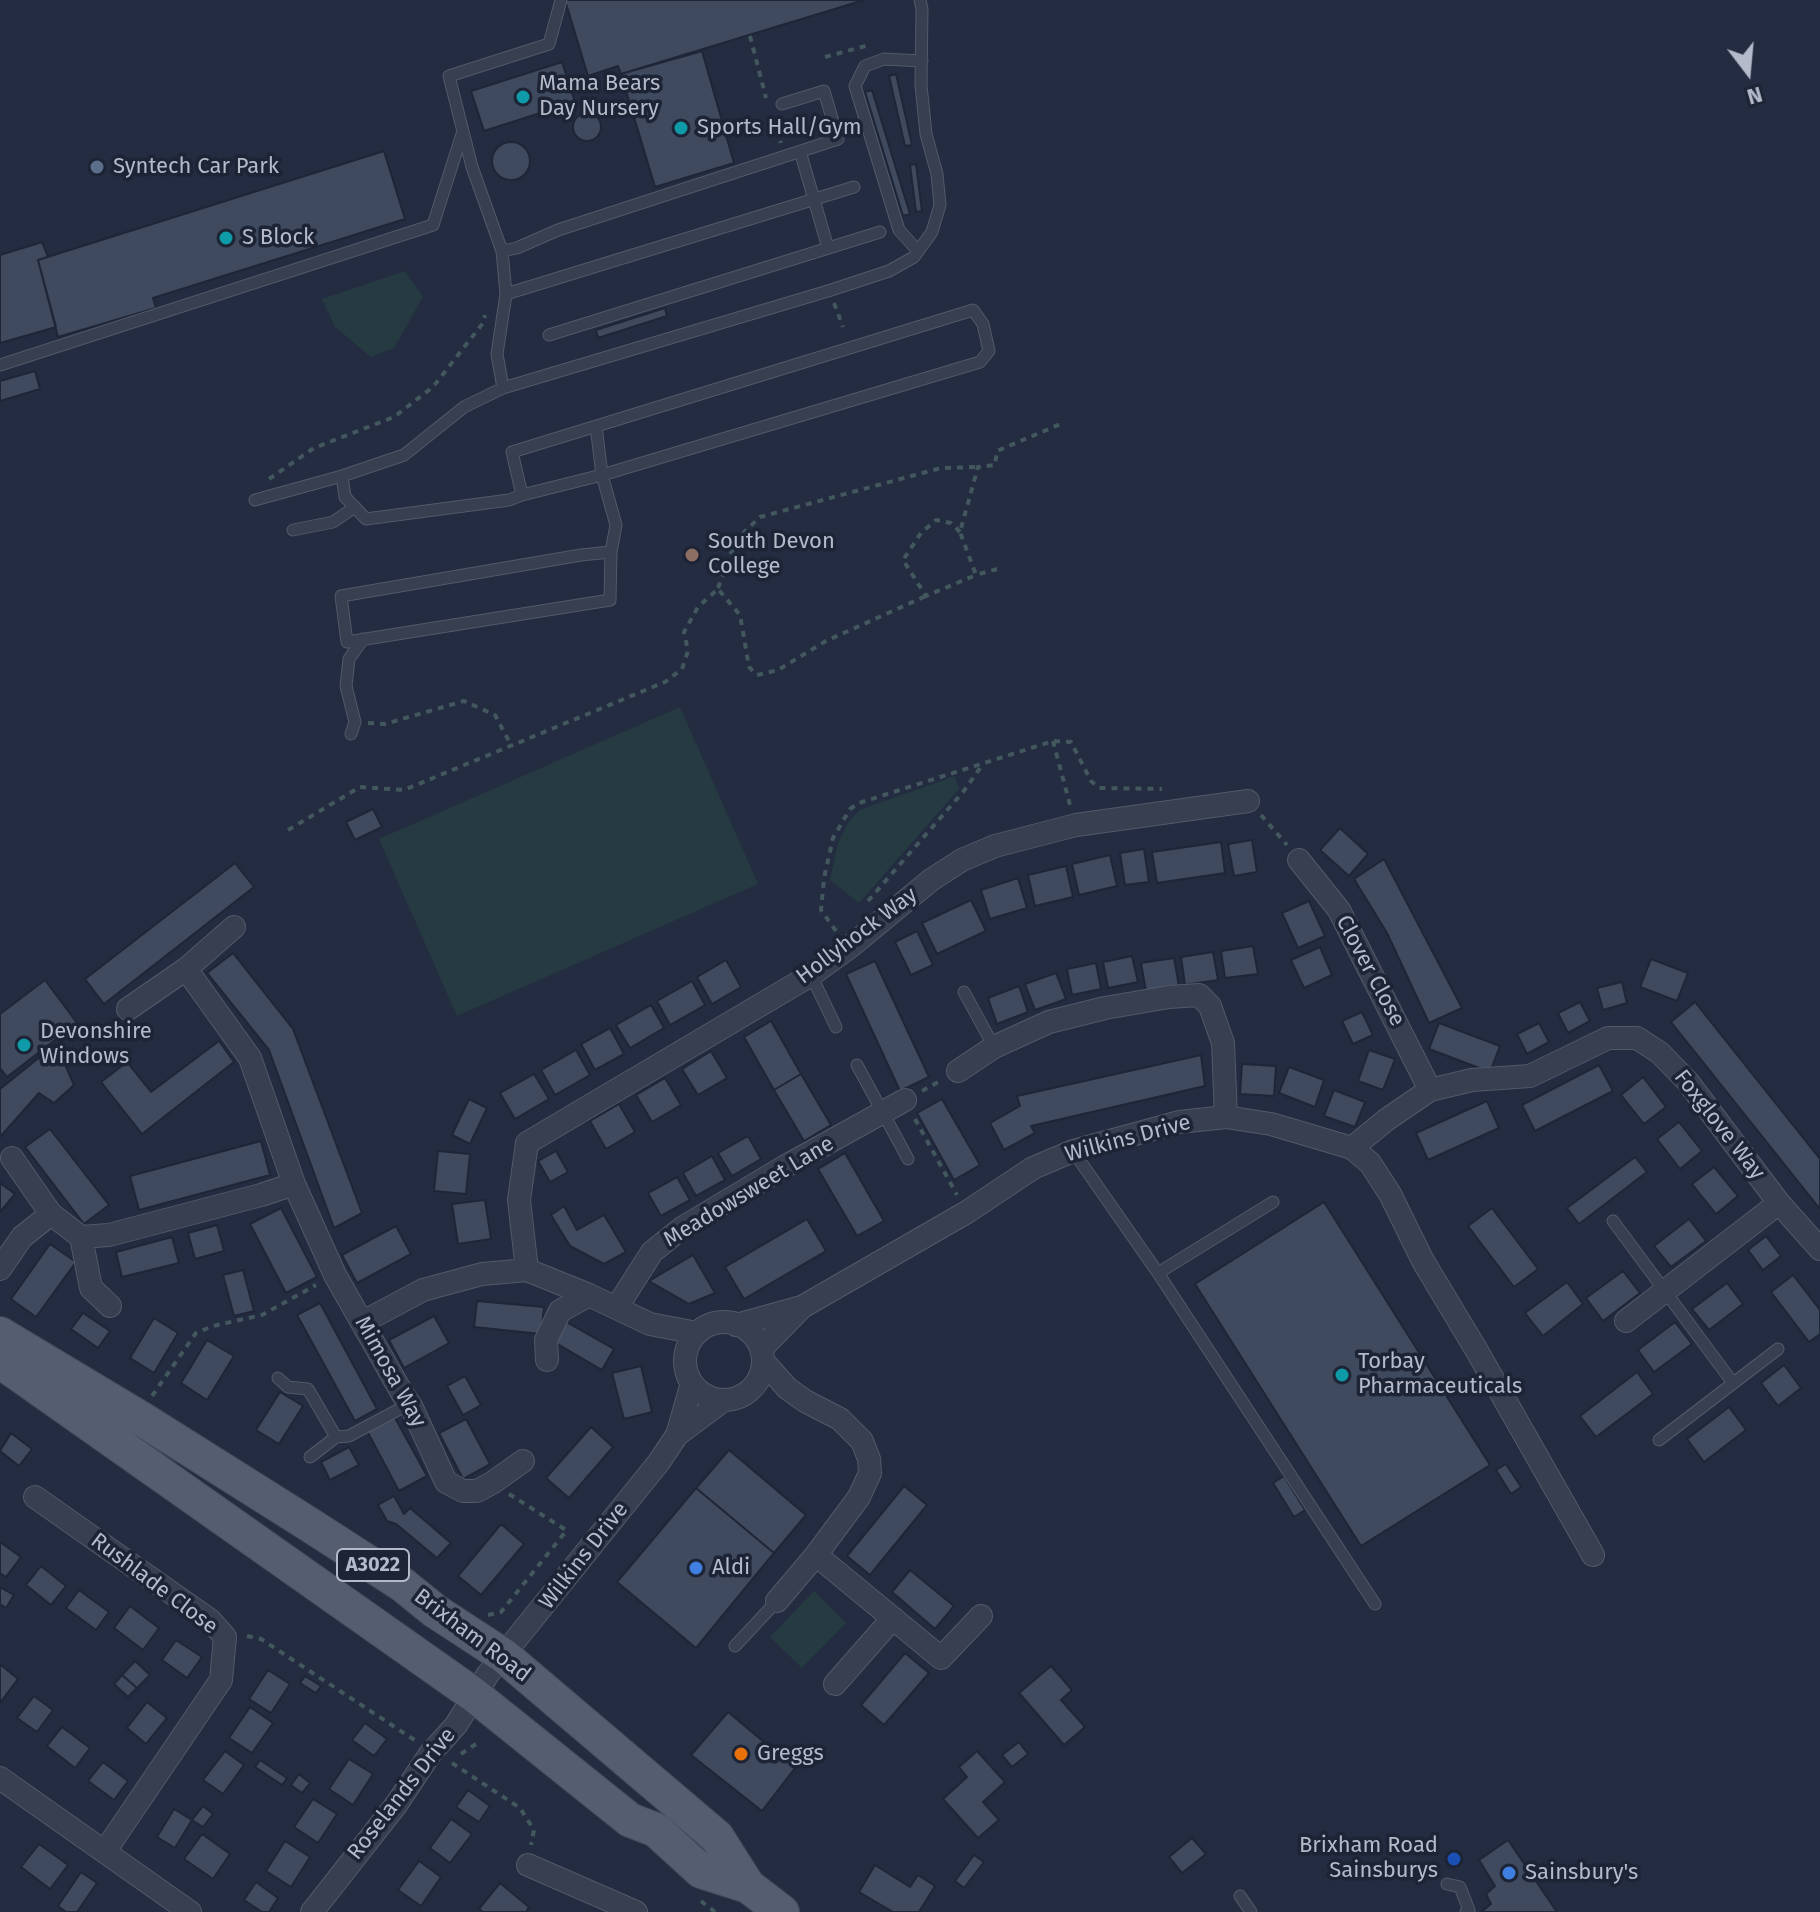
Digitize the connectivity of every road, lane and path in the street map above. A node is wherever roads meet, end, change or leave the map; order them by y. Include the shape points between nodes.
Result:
1 (561, 0) edge
2 (920, 0) edge
3 (922, 61) junction
4 (782, 104) dead end
5 (463, 131) junction
6 (800, 151) junction
7 (854, 187) dead end
8 (814, 199) junction
9 (880, 232) dead end
10 (828, 248) junction
11 (502, 251) junction
12 (918, 251) junction
13 (506, 294) junction
14 (549, 335) dead end
15 (0, 365) edge
16 (503, 388) junction
17 (1063, 423) dead end
18 (596, 426) junction
19 (978, 467) junction
20 (602, 475) junction
21 (342, 476) junction
22 (522, 495) junction
23 (261, 499) joint
24 (355, 507) junction
25 (293, 530) dead end
26 (960, 532) junction
27 (611, 552) junction
28 (997, 569) dead end
29 (976, 575) junction
30 (718, 589) junction
31 (926, 596) junction
32 (363, 639) junction
33 (353, 728) joint
34 (1053, 741) junction
35 (512, 747) junction
36 (984, 762) junction
37 (1172, 789) dead end
38 (1067, 792) dead end
39 (1248, 801) joint
40 (288, 830) dead end
41 (1299, 860) joint
42 (865, 906) dead end
43 (234, 927) dead end
44 (851, 946) junction
45 (186, 969) junction
46 (811, 975) junction
47 (964, 992) dead end
48 (128, 1009) dead end
49 (836, 1027) dead end
50 (994, 1047) junction
51 (857, 1065) dead end
52 (958, 1071) joint
53 (1430, 1090) junction
54 (905, 1100) junction
55 (881, 1114) junction
56 (1226, 1117) junction
57 (1352, 1148) junction
58 (1073, 1151) junction
59 (12, 1158) dead end
60 (908, 1159) dead end
61 (294, 1184) junction
62 (1273, 1202) dead end
63 (1779, 1203) junction
64 (967, 1212) junction
65 (51, 1214) junction
66 (1613, 1221) dead end
67 (81, 1237) junction
68 (1820, 1249) edge
69 (0, 1269) edge
70 (527, 1270) junction
71 (1158, 1273) junction
72 (335, 1275) junction
73 (1666, 1290) junction
74 (589, 1295) junction
75 (110, 1306) dead end
76 (617, 1307) junction
77 (802, 1307) junction
78 (1626, 1321) dead end
79 (363, 1322) junction
80 (650, 1324) junction
81 (736, 1325) junction
82 (697, 1333) junction
83 (0, 1334) edge
84 (1778, 1349) dead end
85 (762, 1355) junction
86 (547, 1360) dead end
87 (684, 1360) junction
88 (0, 1361) edge
89 (278, 1378) dead end
90 (692, 1383) junction
91 (1733, 1383) junction
92 (787, 1388) junction
93 (749, 1391) junction
94 (724, 1400) junction
95 (409, 1404) junction
96 (145, 1421) junction
97 (677, 1435) junction
98 (336, 1437) junction
99 (1659, 1440) dead end
100 (310, 1457) dead end
101 (523, 1461) dead end
102 (492, 1483) junction
103 (35, 1497) dead end
104 (567, 1530) junction
105 (592, 1545) junction
106 (816, 1555) junction
107 (1593, 1555) dead end
108 (777, 1601) joint
109 (1375, 1604) dead end
110 (981, 1616) dead end
111 (893, 1618) junction
112 (459, 1628) junction
113 (225, 1637) junction
114 (735, 1646) dead end
115 (489, 1675) junction
116 (835, 1684) dead end
117 (479, 1742) dead end
118 (422, 1744) dead end
119 (0, 1778) edge
120 (105, 1851) junction
121 (528, 1865) joint
122 (1447, 1884) dead end
123 (748, 1886) junction
124 (1240, 1896) dead end
125 (190, 1912) edge
126 (312, 1912) edge
127 (636, 1912) edge
128 (782, 1912) edge
129 (1251, 1912) edge
130 (1466, 1912) edge

1 - 5 lane via 549,44 449,76
2 - 3 lane
3 - 12 lane via 926,134 940,205 932,232
3 - 12 lane via 884,59 865,66 855,86 899,230
4 - 6 lane via 824,91 838,139
5 - 11 lane
5 - 15 lane via 433,225
6 - 8 lane
6 - 11 lane
7 - 8 lane
8 - 10 lane
8 - 13 lane
9 - 10 lane
10 - 14 lane
11 - 13 lane
12 - 16 lane via 889,271
13 - 16 lane via 497,354
13 - 23 path via 489,300 483,323 433,387 394,417 314,448 263,486
16 - 21 lane via 464,407 404,455
17 - 19 path via 997,451 995,465
18 - 20 lane
18 - 20 lane via 973,310 983,324 989,351 980,362
18 - 22 lane via 512,452
19 - 26 path
19 - 30 path via 941,468 760,517 736,540
20 - 22 lane
20 - 27 lane via 616,525
21 - 23 lane
21 - 24 lane via 345,497
22 - 24 lane via 366,519
24 - 25 lane via 333,522
26 - 29 path
26 - 31 path via 951,523 936,520 903,560
27 - 32 lane via 610,600
27 - 32 lane via 341,596 347,642
28 - 29 path
29 - 31 path
30 - 31 path via 740,615 749,667 757,675 778,670 826,641
30 - 35 path via 698,607 684,632 688,651 682,669 665,682
32 - 33 lane via 349,659 346,686
33 - 35 path via 464,701 495,715
34 - 36 path
34 - 37 path via 1071,742 1099,788
34 - 38 path
35 - 40 path via 404,790 360,787
36 - 42 path
36 - 44 path via 850,809 833,838 821,910
39 - 41 path
39 - 44 street, Hollyhock Way via 1076,825 995,846 931,880
41 - 53 street, Clover Close via 1339,910
43 - 45 street
44 - 46 street, Hollyhock Way
45 - 48 street
45 - 61 street, Mimosa Way via 250,1058
46 - 49 lane
46 - 70 street, Hollyhock Way via 527,1143 519,1200
47 - 50 lane
50 - 52 street
50 - 56 street via 1049,1022 1199,995 1210,1006 1223,1043
51 - 55 lane
52 - 54 path
53 - 57 street
53 - 63 street, Foxglove Way via 1472,1080 1530,1076 1608,1038 1637,1038 1688,1082
54 - 55 street, Meadowsweet Lane
54 - 64 path
55 - 60 lane
55 - 76 street, Meadowsweet Lane via 682,1228 652,1252
56 - 57 street, Wilkins Drive
56 - 58 street, Wilkins Drive via 1179,1122
57 - 107 street via 1370,1163 1390,1194 1423,1261
58 - 64 street, Wilkins Drive via 1033,1168
58 - 71 lane
59 - 65 street
61 - 67 street via 109,1235
61 - 72 street, Mimosa Way
62 - 71 lane
63 - 68 street, Foxglove Way
63 - 73 street, Foxglove Way
64 - 77 street, Wilkins Drive
65 - 67 street
65 - 69 street via 22,1237
66 - 73 lane
67 - 75 street via 91,1288
70 - 74 street
70 - 79 street via 482,1274 423,1290
71 - 109 lane
72 - 79 street, Mimosa Way
72 - 96 path via 262,1315 196,1333 151,1397
73 - 78 street, Foxglove Way
73 - 91 lane
74 - 76 street
74 - 86 street via 560,1311 546,1340
76 - 80 street
77 - 81 street, Wilkins Drive
77 - 85 street, Wilkins Drive
79 - 95 street, Mimosa Way
80 - 82 street
80 - 87 street
81 - 82 street, Wilkins Drive via 714,1324
81 - 85 street via 753,1336
82 - 87 street
83 - 96 main road, Brixham Road / A3022
84 - 91 lane
85 - 92 street
85 - 93 street, Wilkins Drive via 758,1379
87 - 90 street
88 - 115 main road, Brixham Road
89 - 98 lane via 288,1387 308,1389
90 - 94 street
90 - 97 street, Wilkins Drive
91 - 99 lane
92 - 93 street
92 - 106 street via 840,1419 862,1441 869,1459 870,1473 859,1497
93 - 94 street, Wilkins Drive
94 - 97 street, Wilkins Drive
95 - 98 lane via 349,1436
95 - 102 street, Mimosa Way via 446,1482 463,1491
96 - 112 main road, Brixham Road / A3022 via 403,1585
97 - 105 street, Wilkins Drive
98 - 100 lane
101 - 102 street, Mimosa Way
102 - 104 path
103 - 113 street, Rushlade Close via 197,1611
104 - 105 path
104 - 112 path via 501,1612 468,1612
105 - 115 street, Wilkins Drive
106 - 108 street
106 - 111 street
108 - 114 lane
110 - 111 street via 941,1658
111 - 116 street
112 - 115 main road, Brixham Road / A3022
113 - 118 path via 261,1639
113 - 120 street, Rushlade Close via 221,1680
115 - 123 main road, Brixham Road / A3022 via 717,1837
115 - 123 main road via 643,1798 656,1830 701,1871
115 - 126 street, Roselands Drive
117 - 121 path via 452,1764 520,1808 534,1830
119 - 120 street
120 - 125 street
121 - 127 street
122 - 130 lane via 1460,1887
123 - 128 main road, Brixham Road / A3022
124 - 129 lane

